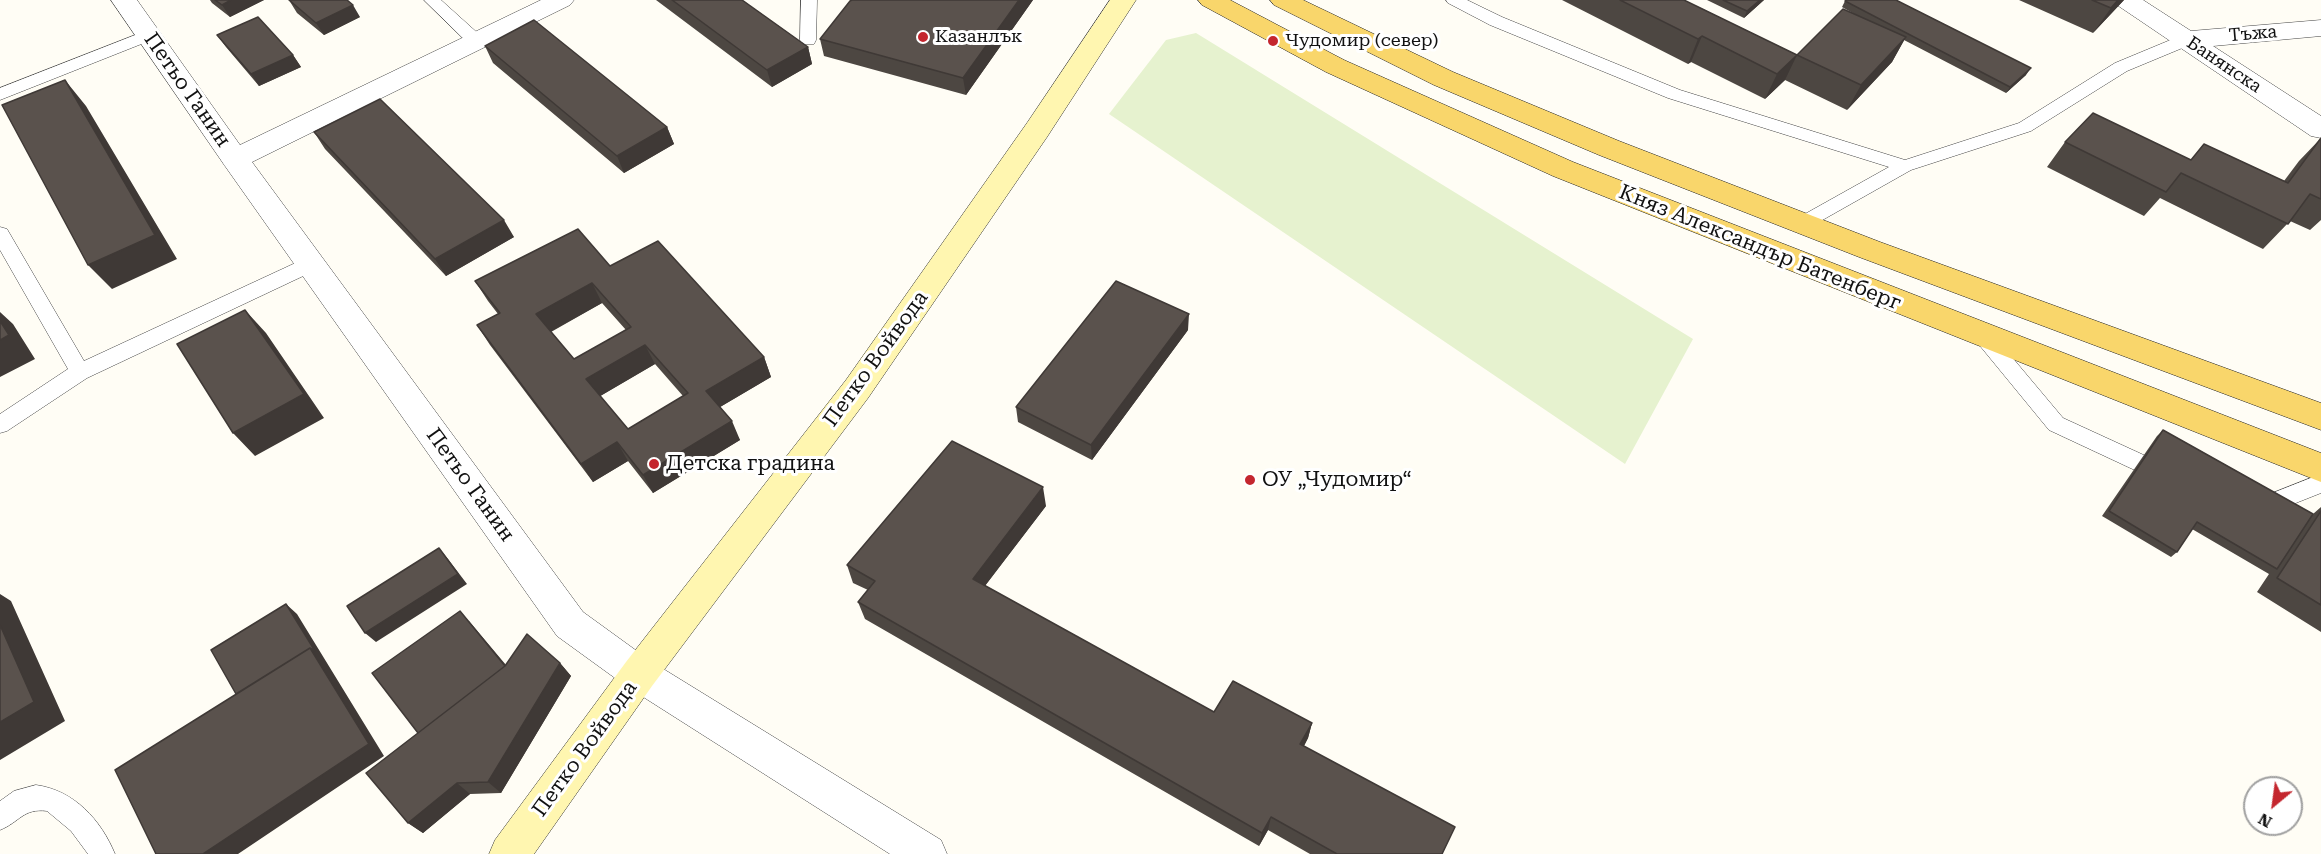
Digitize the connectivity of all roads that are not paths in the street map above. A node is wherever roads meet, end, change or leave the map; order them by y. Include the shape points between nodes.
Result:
1 (124, 0) edge
2 (432, 0) edge
3 (561, 0) edge
4 (809, 0) edge
5 (1123, 0) edge
6 (1211, 0) edge
7 (1283, 0) edge
8 (1454, 0) edge
9 (2126, 0) edge
10 (2321, 28) edge
11 (148, 35) junction
12 (808, 40) dead end
13 (2186, 40) junction
14 (477, 41) junction
15 (0, 94) edge
16 (2321, 129) edge
17 (235, 159) junction
18 (1905, 166) junction
19 (1803, 225) junction
20 (0, 234) edge
21 (311, 264) junction
22 (1983, 336) junction
23 (80, 372) junction
24 (2321, 417) edge
25 (0, 425) edge
26 (2321, 468) edge
27 (2321, 483) edge
28 (2184, 484) edge
29 (2237, 508) edge
30 (639, 674) junction
31 (0, 817) edge
32 (102, 854) edge
33 (509, 854) edge
34 (927, 854) edge

1 - 11 street, Петьо Ганин
2 - 14 lane
3 - 14 street
4 - 12 lane
5 - 30 street, Петко Войвода via 857,388
6 - 22 main road, Княз Александър Батенберг via 1335,66 1563,170
7 - 19 main road, Княз Александър Батенберг via 1360,41 1588,141
8 - 18 lane via 1674,94
9 - 13 street, Банянска
10 - 13 street, Тъжа
11 - 15 lane
11 - 17 street, Петьо Ганин
13 - 16 street, Банянска
13 - 18 lane via 2121,67 2025,127
14 - 17 street
17 - 21 street, Петьо Ганин
18 - 19 lane
19 - 24 main road, Княз Александър Батенберг
20 - 23 lane
21 - 23 lane
21 - 30 street, Петьо Ганин via 570,624
22 - 26 main road, Княз Александър Батенберг
22 - 28 lane via 2056,424
23 - 25 lane
27 - 29 lane via 2247,513
30 - 33 street, Петко Войвода
30 - 34 street, Петьо Ганин
31 - 32 lane via 24,800 48,797 66,808 86,829

